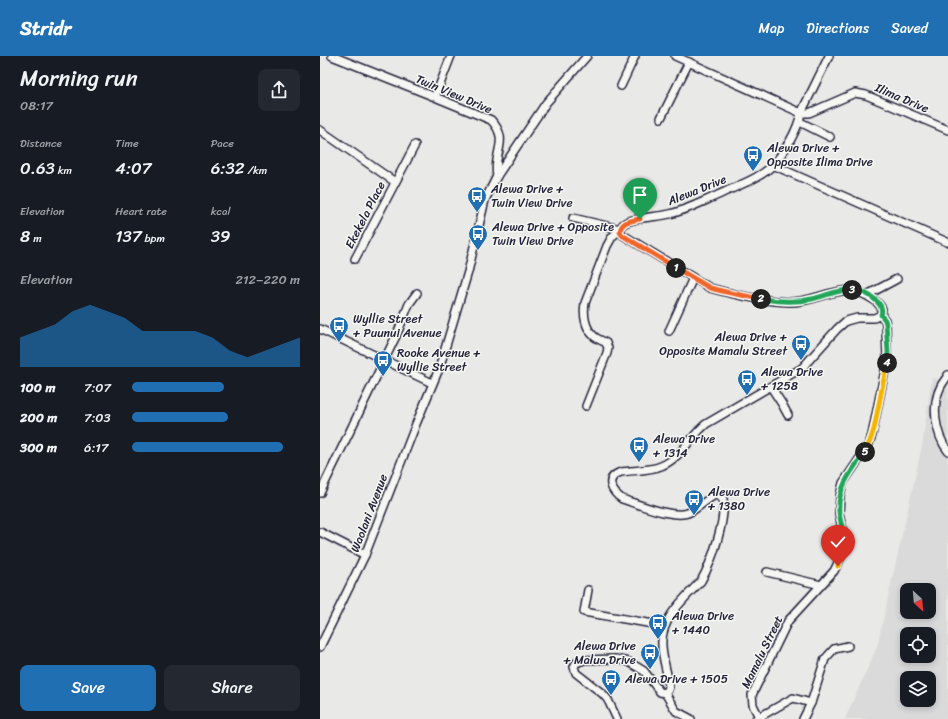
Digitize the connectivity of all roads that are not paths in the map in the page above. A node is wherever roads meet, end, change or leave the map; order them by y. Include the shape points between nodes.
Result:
1 (332, 56) edge
2 (451, 56) edge
3 (587, 56) edge
4 (635, 56) edge
5 (675, 56) edge
6 (829, 56) edge
7 (689, 62) junction
8 (621, 86) dead end
9 (436, 97) junction
10 (801, 113) junction
11 (661, 118) dead end
12 (800, 122) junction
13 (320, 130) edge
14 (948, 130) edge
15 (830, 137) dead end
16 (415, 144) dead end
17 (773, 165) junction
18 (497, 176) junction
19 (395, 182) junction
20 (573, 218) dead end
21 (620, 229) junction
22 (948, 242) edge
23 (355, 259) dead end
24 (692, 278) junction
25 (897, 279) dead end
26 (416, 293) dead end
27 (867, 295) junction
28 (881, 315) junction
29 (669, 331) dead end
30 (321, 332) edge
31 (384, 360) junction
32 (948, 376) edge
33 (432, 384) junction
34 (771, 387) junction
35 (586, 406) dead end
36 (788, 415) dead end
37 (948, 451) edge
38 (320, 493) edge
39 (320, 532) edge
40 (365, 555) junction
41 (767, 572) dead end
42 (821, 585) junction
43 (588, 590) dead end
44 (665, 626) junction
45 (848, 646) dead end
46 (320, 647) edge
47 (665, 693) junction
48 (811, 703) junction
49 (757, 718) edge
50 (617, 719) edge
51 (690, 719) edge
52 (803, 719) edge

1 - 9 street, Twin View Drive
2 - 9 street
3 - 18 street via 546,103
4 - 8 street
5 - 7 street
6 - 10 street, Alewa Drive
7 - 10 street
7 - 11 street
9 - 18 street, Twin View Drive via 492,120 501,140 495,164
10 - 12 street, Alewa Drive
10 - 14 street, Ilima Drive via 809,113 859,93
12 - 15 street
12 - 17 street, Alewa Drive
13 - 19 street, Ekekela Place
16 - 19 street, Ekekela Place
17 - 21 street, Alewa Drive via 750,180 690,207 630,221
17 - 22 street
18 - 33 street via 485,200 458,308
19 - 23 street, Ekekela Place
20 - 21 street
21 - 24 street via 622,235
21 - 35 street via 607,246 585,303 587,328 608,348
24 - 27 street via 710,288 788,302 813,299 846,290 856,290
24 - 29 street
25 - 27 street
26 - 31 street
27 - 28 street via 880,305
28 - 34 street via 846,321 802,368
28 - 42 street, Mamalu Street via 886,324 888,352 874,429 868,446 843,483 839,503 844,539 843,552 838,566
30 - 31 street
31 - 33 street
31 - 38 street
32 - 37 street via 937,398 936,415 940,435
33 - 40 street, Waolani Avenue
34 - 36 street
34 - 44 street via 706,424 667,463 656,468 616,473 612,477 612,489 622,499 671,514 690,512 713,496 717,495 723,499 718,538 704,575
39 - 40 street
40 - 46 street, Waolani Avenue
41 - 42 street
42 - 49 street, Mamalu Street via 788,621 770,656 752,695
43 - 44 street via 584,612
44 - 47 street via 662,643 669,687
45 - 48 street via 834,649 825,659
47 - 50 street via 660,692 644,671 629,662 616,659 584,660 576,663 576,673 603,694
47 - 51 street via 676,711
48 - 49 street via 793,698
48 - 52 street

